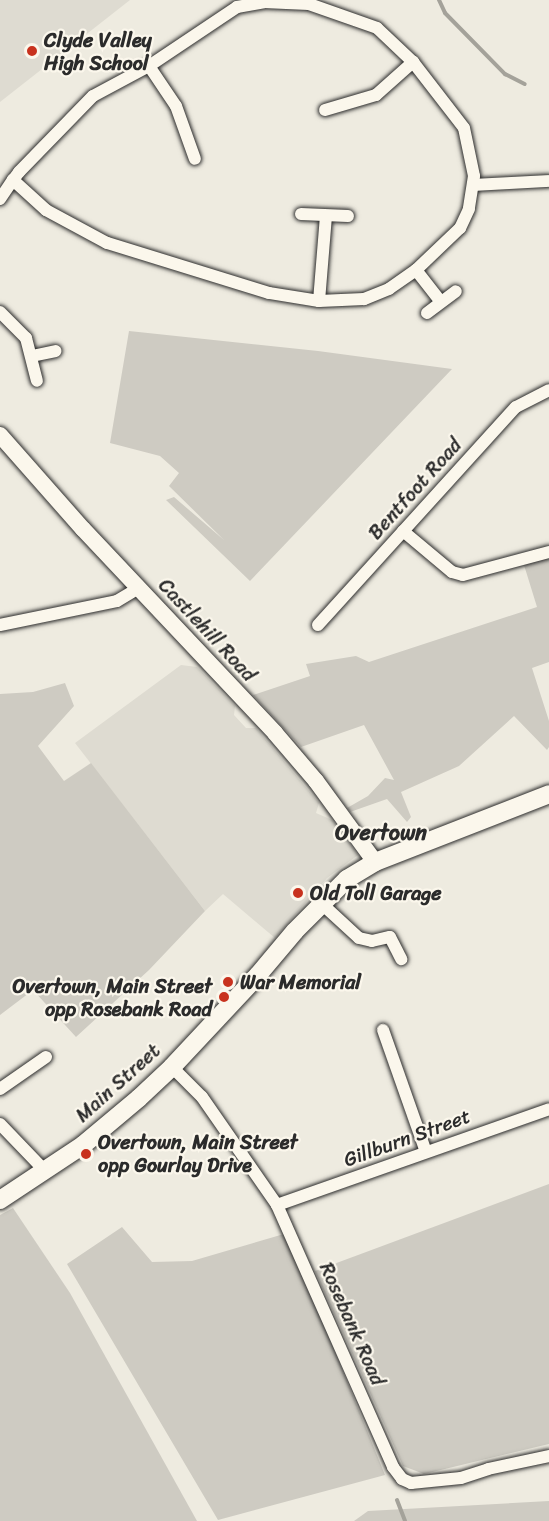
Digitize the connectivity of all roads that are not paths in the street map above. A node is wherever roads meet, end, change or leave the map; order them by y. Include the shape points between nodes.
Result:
1 (310, 2) edge
2 (413, 62) junction
3 (149, 66) junction
4 (325, 110) dead end
5 (195, 159) dead end
6 (12, 180) junction
7 (549, 181) edge
8 (474, 185) junction
9 (0, 199) edge
10 (301, 214) dead end
11 (326, 216) junction
12 (348, 216) dead end
13 (416, 270) junction
14 (456, 291) dead end
15 (319, 301) junction
16 (440, 301) junction
17 (0, 312) edge
18 (427, 314) dead end
19 (55, 351) dead end
20 (32, 356) junction
21 (37, 381) dead end
22 (549, 390) edge
23 (0, 435) edge
24 (403, 531) junction
25 (549, 552) edge
26 (139, 588) junction
27 (0, 625) edge
28 (318, 625) dead end
29 (549, 794) edge
30 (375, 862) junction
31 (322, 904) junction
32 (401, 959) dead end
33 (383, 1030) dead end
34 (46, 1057) dead end
35 (172, 1067) junction
36 (0, 1089) edge
37 (549, 1109) edge
38 (0, 1124) edge
39 (426, 1152) junction
40 (45, 1171) junction
41 (0, 1200) edge
42 (277, 1205) junction
43 (549, 1456) edge

1 - 2 street via 377,28
1 - 3 street via 264,2 237,7
2 - 4 street via 376,95
2 - 8 street via 464,128
3 - 5 street via 176,106
3 - 6 street via 93,96
6 - 9 street
6 - 15 street via 46,210 107,243 269,293
7 - 8 street
8 - 13 street via 460,228
10 - 11 street
11 - 12 street
11 - 15 street
13 - 15 street via 389,289 364,299
13 - 16 street
14 - 16 street
16 - 18 street
17 - 20 street via 26,338
19 - 20 street
20 - 21 street
22 - 24 street, Bentfoot Road via 516,407
23 - 26 main road, Castlehill Road
24 - 25 street via 452,572 463,575
24 - 28 street, Bentfoot Road
26 - 27 street via 117,601
26 - 30 main road, Castlehill Road via 316,780
29 - 30 main road, Main Street
30 - 31 main road, Main Street via 347,879
31 - 32 street via 358,938 390,938
31 - 35 main road, Main Street
33 - 39 street
34 - 36 street
35 - 40 main road, Main Street via 109,1124
35 - 42 street, Rosebank Road via 202,1097
37 - 39 street, Gillburn Street
38 - 40 street
39 - 42 street, Gillburn Street
40 - 41 main road, Main Street
42 - 43 street, Rosebank Road via 393,1467 402,1479 411,1484 462,1478

